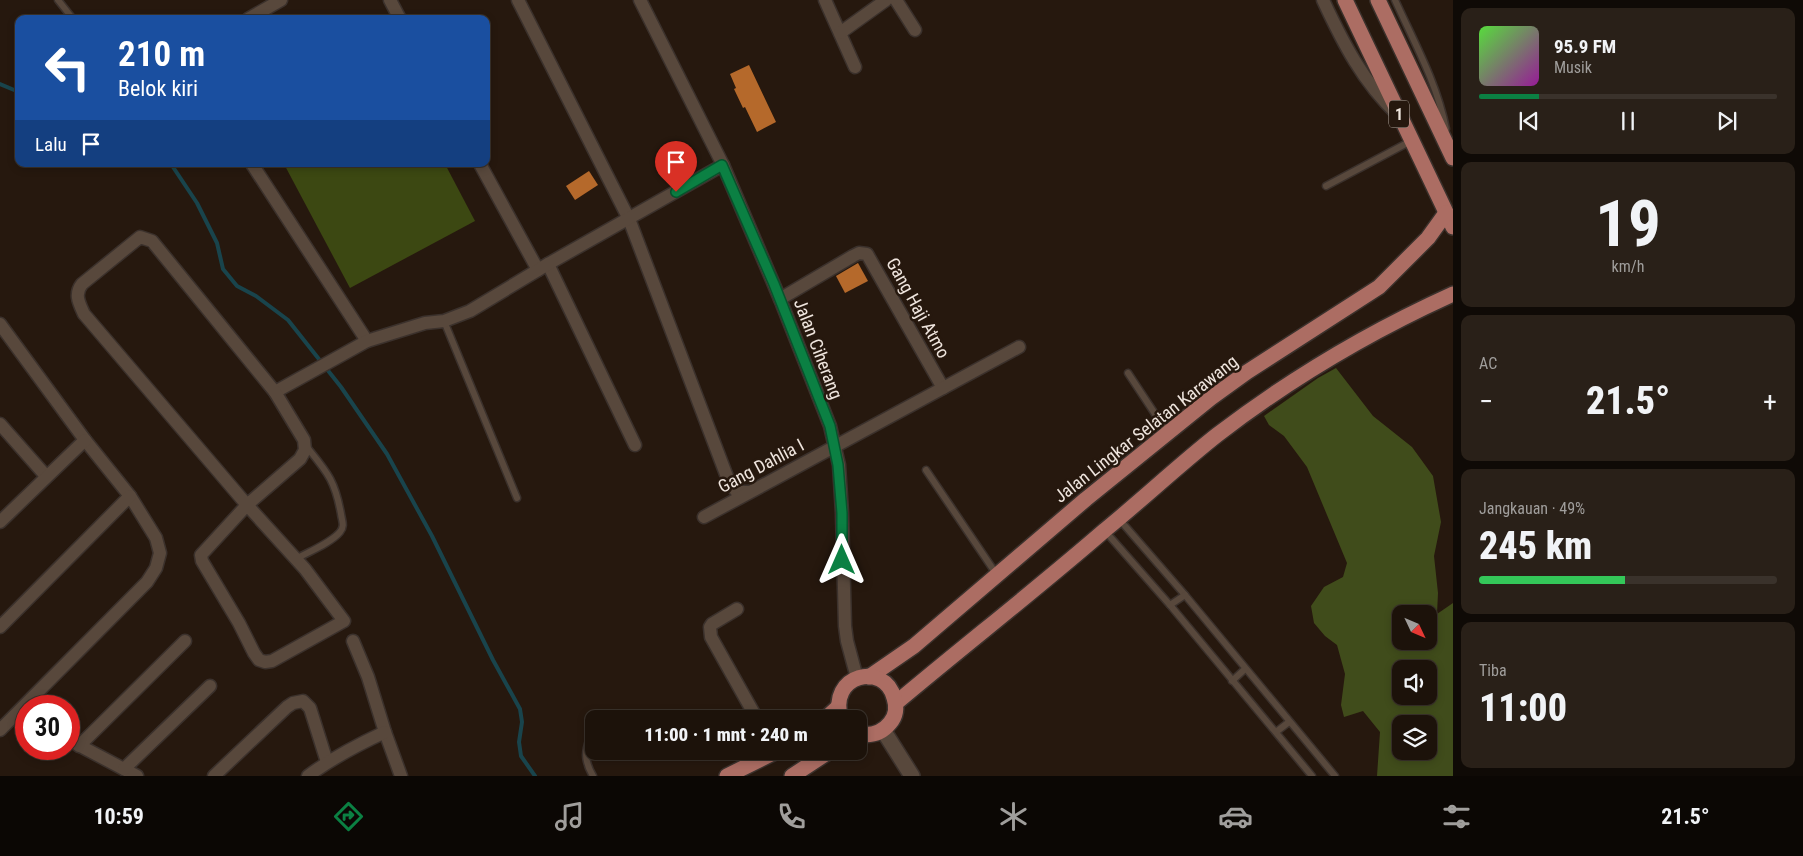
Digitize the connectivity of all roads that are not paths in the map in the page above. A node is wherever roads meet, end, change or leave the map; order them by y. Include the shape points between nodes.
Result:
1 (58, 0) edge
2 (281, 0) edge
3 (390, 0) edge
4 (518, 0) edge
5 (640, 0) edge
6 (825, 0) edge
7 (886, 0) edge
8 (896, 0) edge
9 (1323, 0) edge
10 (1345, 0) edge
11 (1378, 0) edge
12 (1395, 0) edge
13 (70, 15) edge
14 (255, 15) edge
15 (398, 15) edge
16 (915, 30) dead end
17 (840, 33) junction
18 (856, 67) dead end
19 (1401, 118) junction
20 (1412, 142) junction
21 (1451, 155) edge
22 (722, 165) junction
23 (254, 167) edge
24 (482, 167) edge
25 (1326, 186) dead end
26 (1446, 213) junction
27 (629, 219) junction
28 (1453, 228) edge
29 (543, 267) junction
30 (1453, 294) edge
31 (780, 299) junction
32 (444, 321) junction
33 (0, 324) edge
34 (367, 340) junction
35 (1019, 347) dead end
36 (1128, 374) dead end
37 (943, 388) junction
38 (275, 392) junction
39 (0, 424) edge
40 (1167, 432) junction
41 (5, 440) edge
42 (86, 440) junction
43 (635, 445) dead end
44 (306, 446) junction
45 (835, 447) junction
46 (926, 470) dead end
47 (46, 476) junction
48 (749, 492) junction
49 (130, 496) junction
50 (518, 498) dead end
51 (248, 505) junction
52 (704, 517) dead end
53 (1119, 518) junction
54 (0, 522) edge
55 (1105, 531) junction
56 (296, 558) junction
57 (998, 574) junction
58 (1185, 595) junction
59 (1170, 605) junction
60 (737, 609) dead end
61 (0, 627) edge
62 (185, 641) dead end
63 (352, 641) dead end
64 (1245, 669) junction
65 (863, 677) junction
66 (1232, 681) junction
67 (210, 686) dead end
68 (41, 695) edge
69 (896, 703) junction
70 (752, 710) edge
71 (839, 710) edge
72 (15, 720) edge
73 (1289, 722) junction
74 (0, 730) edge
75 (883, 730) junction
76 (385, 732) junction
77 (1276, 732) junction
78 (867, 734) edge
79 (80, 737) edge
80 (80, 746) edge
81 (586, 760) edge
82 (758, 760) edge
83 (816, 760) edge
84 (326, 762) junction
85 (124, 769) junction
86 (137, 776) edge
87 (214, 776) edge
88 (308, 776) edge
89 (401, 776) edge
90 (593, 776) edge
91 (727, 776) edge
92 (792, 776) edge
93 (912, 776) edge
94 (1312, 776) edge
95 (1335, 776) edge

1 - 13 lane
2 - 14 street
3 - 15 street
4 - 27 street
5 - 22 street, Jalan Ciherang
6 - 17 street
7 - 17 street
8 - 16 street
9 - 19 street via 1360,71 1379,97
10 - 19 main road, 1
11 - 21 main road, 1
12 - 21 lane via 1431,79
17 - 18 street
19 - 20 main road, 1
20 - 25 lane
20 - 26 main road, 1
22 - 27 street
22 - 31 street, Jalan Ciherang
23 - 34 street
24 - 29 street
26 - 28 main road, 1
26 - 40 main road, Jalan Lingkar Selatan Karawang via 1428,238 1379,287 1247,372
27 - 29 street
27 - 48 street via 729,482 737,492
29 - 32 street via 470,311
29 - 43 street
30 - 53 main road via 1375,331 1302,375 1218,435
31 - 37 street, Gang Haji Atmo via 853,256 867,254
31 - 45 street, Jalan Ciherang via 830,426
32 - 34 street via 425,323
32 - 50 lane
33 - 42 street
34 - 38 street
35 - 37 street, Gang Dahlia I
36 - 40 lane
37 - 45 street, Gang Dahlia I
38 - 44 street
38 - 51 street via 152,242 145,238 134,241 78,290 84,314
39 - 41 street
40 - 57 main road, Jalan Lingkar Selatan Karawang
41 - 47 street
42 - 47 street
42 - 49 street
44 - 51 street via 300,458
44 - 56 lane via 330,475 344,526 336,536
45 - 48 street, Gang Dahlia I
45 - 65 street, Jalan Ciherang via 842,513 845,626 847,641
46 - 57 lane
47 - 54 street
48 - 52 street, Gang Dahlia I
49 - 61 street
49 - 68 street via 156,538 160,553 156,568 147,582
51 - 56 street
51 - 56 street via 201,558 254,653 265,662 344,621
53 - 55 main road
53 - 58 lane
55 - 59 lane
55 - 69 main road
57 - 65 main road, Jalan Lingkar Selatan Karawang via 914,646
58 - 59 lane
58 - 64 lane
59 - 66 lane
60 - 70 street via 712,624 711,637
62 - 79 street
63 - 76 street via 368,677
64 - 66 lane
64 - 73 lane
65 - 69 main road via 879,679 888,685
65 - 71 main road, Jalan Lingkar Selatan Karawang via 846,685 839,696
66 - 77 lane
67 - 85 street
69 - 75 main road via 893,718
72 - 74 street
73 - 77 lane
73 - 95 lane
75 - 78 main road
75 - 93 main road
76 - 84 street
76 - 89 street
77 - 94 lane
80 - 85 street
81 - 90 lane
82 - 91 main road
83 - 92 main road
84 - 87 street via 310,708 303,701 298,701 287,707
84 - 88 street
85 - 86 street

